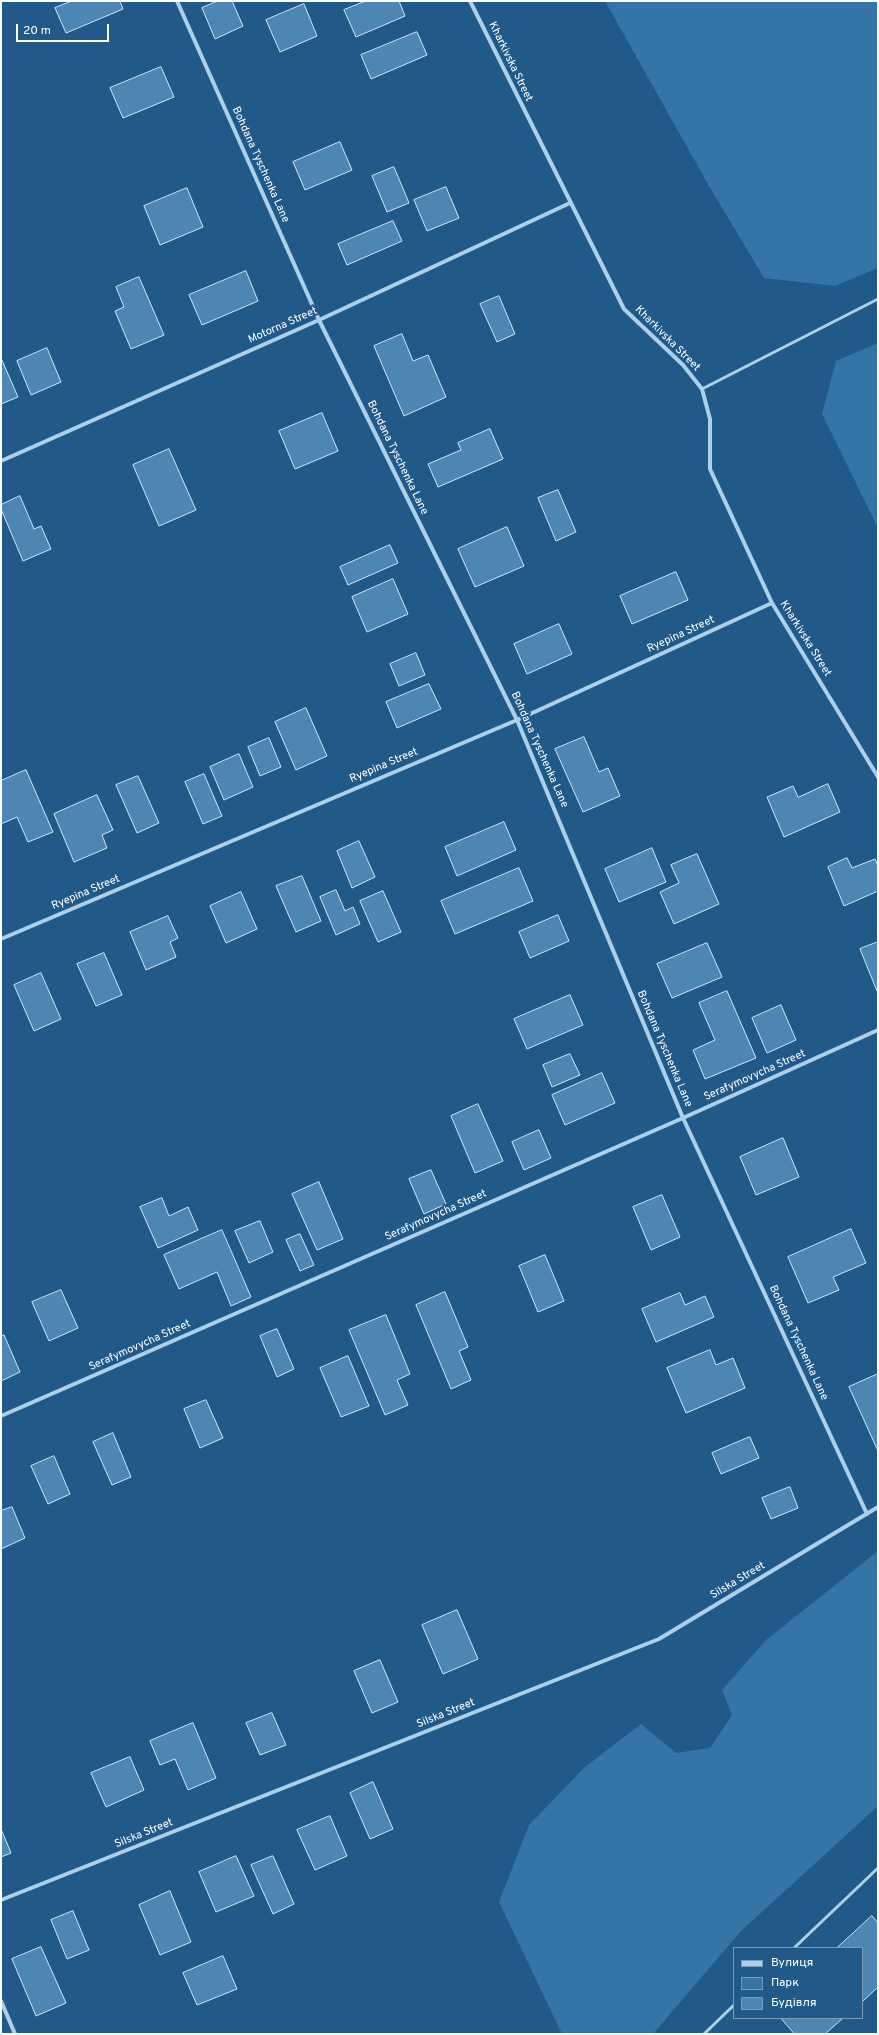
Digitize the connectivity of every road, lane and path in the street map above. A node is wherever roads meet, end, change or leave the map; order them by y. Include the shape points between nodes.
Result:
1 (177, 1) edge
2 (470, 1) edge
3 (570, 203) junction
4 (878, 299) edge
5 (319, 320) junction
6 (702, 389) junction
7 (1, 462) edge
8 (772, 603) junction
9 (517, 720) junction
10 (878, 777) edge
11 (1, 939) edge
12 (878, 1030) edge
13 (683, 1118) junction
14 (1, 1416) edge
15 (878, 1507) edge
16 (867, 1514) junction
17 (878, 1868) edge
18 (1, 1900) edge
19 (795, 1947) edge
20 (1, 2001) edge
21 (733, 2006) edge
22 (15, 2034) edge
23 (704, 2034) edge

1 - 5 street, Bohdana Tyschenka Lane
2 - 3 street, Kharkivska Street
3 - 5 street, Motorna Street
3 - 6 street, Kharkivska Street via 624,309 683,365
4 - 6 lane
5 - 7 street, Motorna Street
5 - 9 street, Bohdana Tyschenka Lane
6 - 8 street, Kharkivska Street via 710,419 710,469
8 - 9 street, Ryepina Street
8 - 10 street, Kharkivska Street
9 - 11 street, Ryepina Street
9 - 13 street, Bohdana Tyschenka Lane
12 - 13 street, Serafymovycha Street
13 - 14 street, Serafymovycha Street
13 - 16 street, Bohdana Tyschenka Lane
15 - 16 street, Silska Street
16 - 18 street, Silska Street via 659,1640
17 - 19 lane
20 - 22 street
21 - 23 lane

